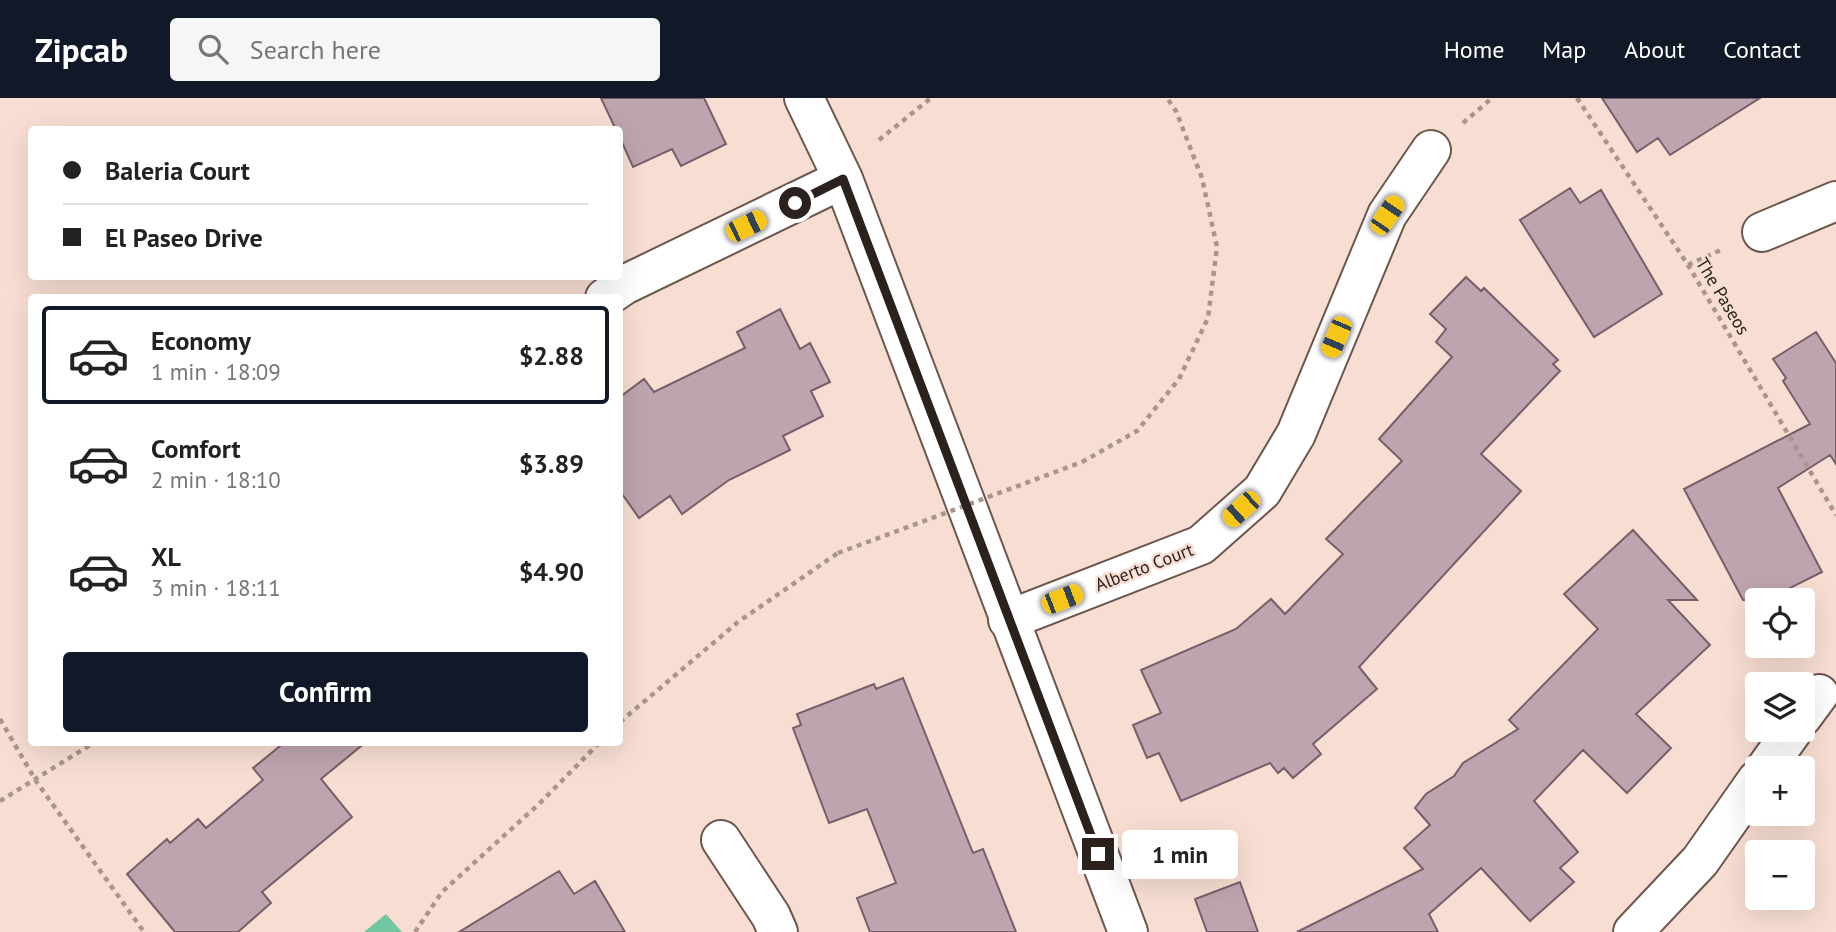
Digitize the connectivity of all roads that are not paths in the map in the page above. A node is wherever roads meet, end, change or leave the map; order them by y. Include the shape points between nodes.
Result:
1 (804, 98) edge
2 (1431, 150) dead end
3 (843, 179) junction
4 (1836, 201) edge
5 (1762, 232) dead end
6 (612, 294) edge
7 (1008, 620) junction
8 (1745, 797) edge
9 (721, 840) dead end
10 (778, 932) edge
11 (1128, 932) edge
12 (1633, 932) edge

1 - 3 street
2 - 7 street, Alberto Court via 1387,215 1296,434 1262,491 1201,545
3 - 6 street
3 - 7 street
4 - 5 street
7 - 11 street
8 - 12 street via 1700,860
9 - 10 street

